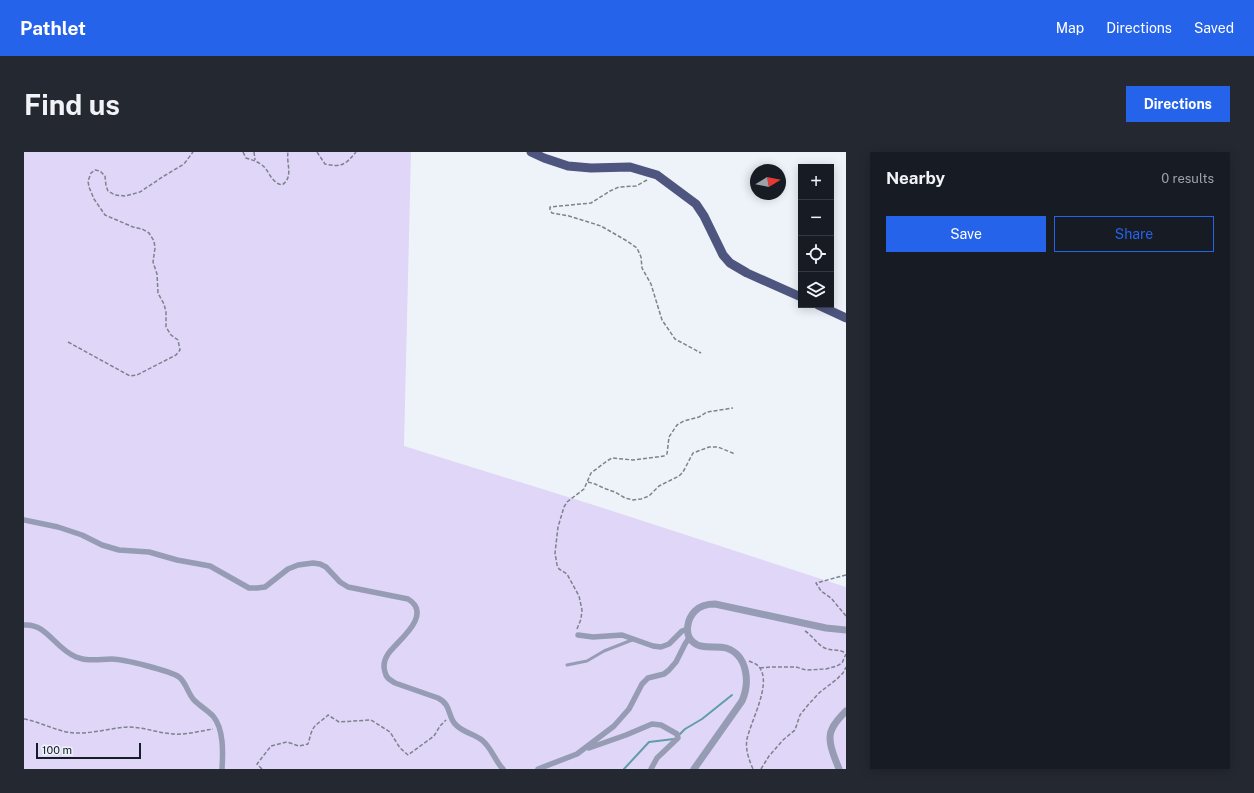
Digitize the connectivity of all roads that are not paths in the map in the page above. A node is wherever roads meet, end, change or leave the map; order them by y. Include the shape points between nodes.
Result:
1 (531, 152) edge
2 (798, 296) edge
3 (824, 308) edge
4 (846, 318) edge
5 (24, 520) edge
6 (24, 625) edge
7 (688, 629) junction
8 (846, 630) edge
9 (578, 635) road end
10 (689, 638) junction
11 (634, 639) junction
12 (567, 665) dead end
13 (846, 711) edge
14 (582, 751) junction
15 (222, 769) edge
16 (503, 769) edge
17 (538, 769) edge
18 (651, 769) edge
19 (694, 769) edge
20 (839, 769) edge

1 - 2 main road via 568,166 630,167 653,173 697,206 722,253 729,261 747,273
3 - 4 main road
5 - 16 street via 58,527 122,550 150,552 210,566 249,588 265,586 289,568 315,563 326,567 348,587 408,599 417,609 415,622 387,655 384,664 388,679 442,700 454,723 483,741
6 - 15 street via 38,626 64,651 82,659 117,659 177,676 192,697 214,718 219,728
7 - 8 street via 695,611 711,604
7 - 10 street
7 - 11 street via 662,647
9 - 11 street via 622,636
10 - 14 street via 670,670 644,681 620,721
10 - 19 street via 699,646 727,649 741,660 747,679 744,697
11 - 12 lane via 587,661
13 - 20 street via 833,726 830,735
14 - 17 street
14 - 18 street via 650,725 659,724 677,734 678,738 657,758

